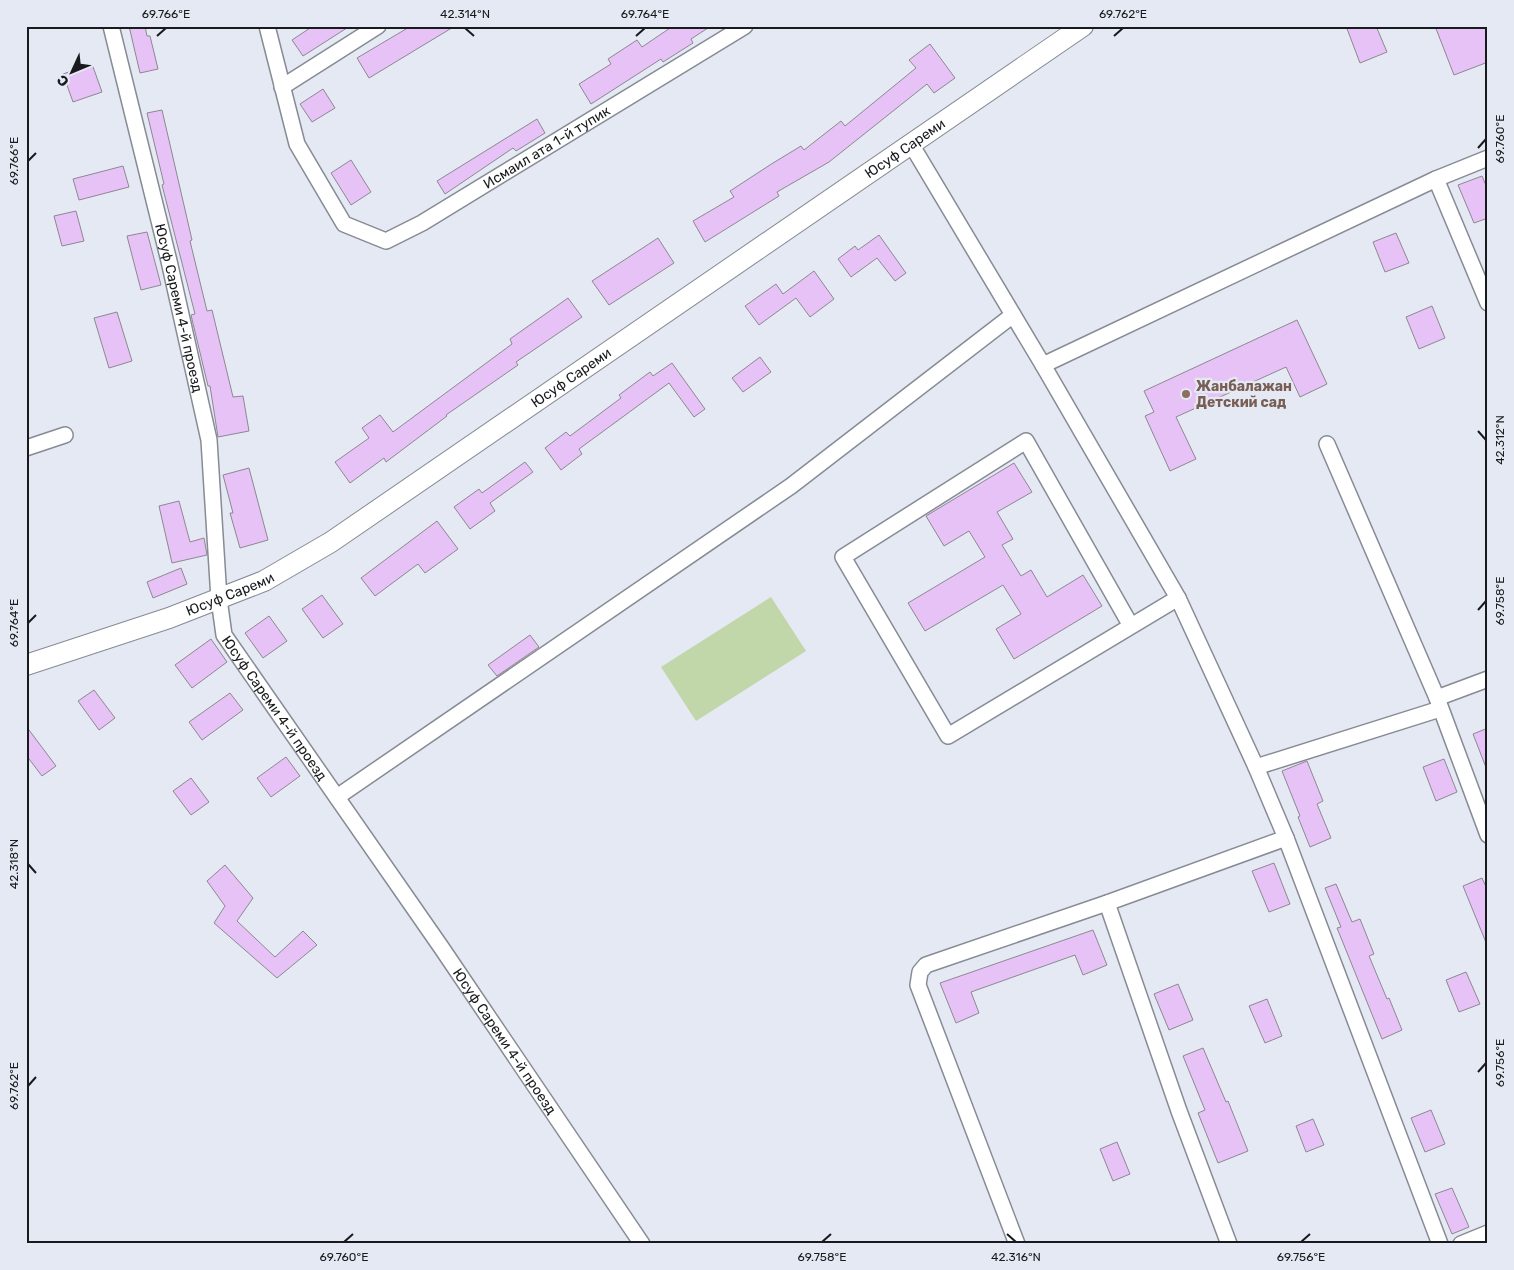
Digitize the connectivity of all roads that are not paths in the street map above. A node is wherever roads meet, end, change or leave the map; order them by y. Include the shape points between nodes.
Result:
1 (111, 26) edge
2 (266, 26) edge
3 (378, 26) edge
4 (745, 26) edge
5 (1083, 26) edge
6 (282, 87) junction
7 (912, 144) junction
8 (1488, 158) edge
9 (1436, 179) junction
10 (1488, 303) edge
11 (1013, 315) junction
12 (1043, 365) junction
13 (65, 435) dead end
14 (1327, 444) dead end
15 (26, 448) edge
16 (1178, 598) junction
17 (219, 599) junction
18 (1131, 626) junction
19 (26, 665) edge
20 (1488, 679) edge
21 (1438, 704) junction
22 (1256, 767) junction
23 (337, 797) junction
24 (1488, 835) edge
25 (1286, 838) junction
26 (1107, 903) junction
27 (1488, 1233) edge
28 (642, 1244) edge
29 (1017, 1244) edge
30 (1229, 1244) edge
31 (1440, 1244) edge
32 (1461, 1244) edge

1 - 17 street, Юсуф Сареми 4-й проезд via 209,440
2 - 6 street
3 - 6 street
4 - 6 street, Исмаил ата 1-й тупик via 415,226 386,240 344,224 297,144
5 - 7 main road, Юсуф Сареми
7 - 11 street
7 - 17 main road, Юсуф Сареми via 331,542 264,581
8 - 9 street
9 - 10 street
9 - 12 street
11 - 12 street
11 - 23 street via 791,486
12 - 16 street
13 - 15 street
14 - 21 street
16 - 18 street
16 - 22 street
17 - 19 main road, Юсуф Сареми
17 - 23 street, Юсуф Сареми 4-й проезд via 224,635
18 - 18 street via 948,736 843,557 1026,441
20 - 21 street
21 - 22 street
21 - 24 street
22 - 25 street
23 - 28 street, Юсуф Сареми 4-й проезд
25 - 26 street
25 - 31 street
26 - 29 street via 926,965 920,972 918,985
26 - 30 street
27 - 32 street

